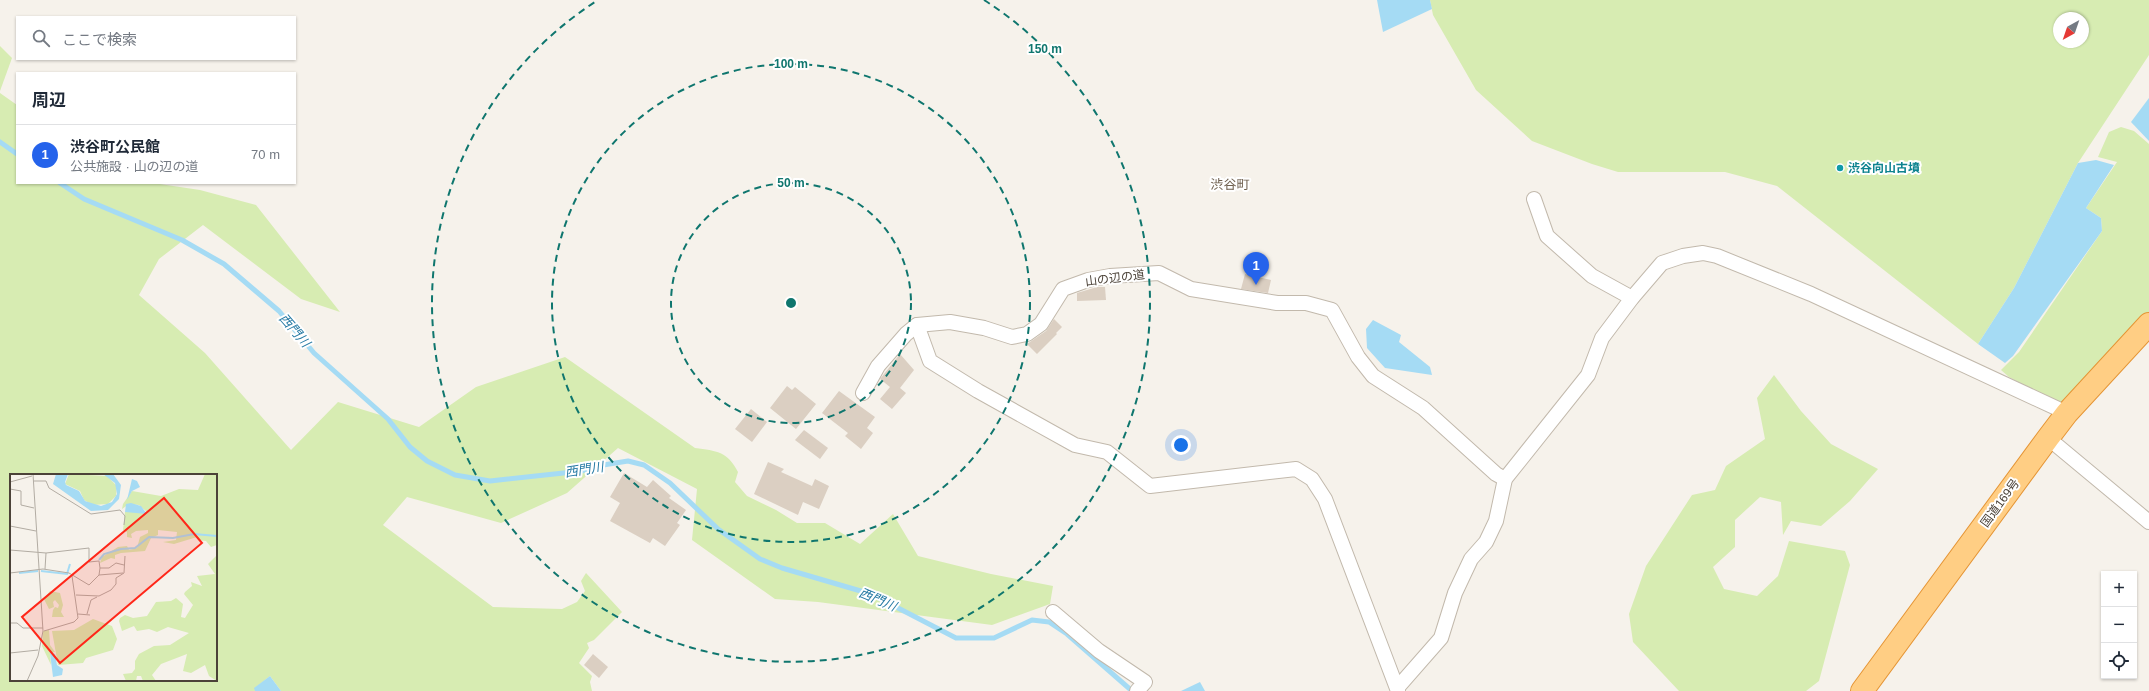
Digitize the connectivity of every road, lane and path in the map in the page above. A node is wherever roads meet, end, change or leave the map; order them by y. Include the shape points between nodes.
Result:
1 (1534, 199) dead end
2 (1632, 298) junction
3 (2149, 324) edge
4 (917, 325) junction
5 (863, 393) dead end
6 (2068, 413) junction
7 (2048, 438) junction
8 (1504, 479) junction
9 (2149, 522) edge
10 (1053, 612) dead end
11 (1139, 689) edge
12 (1398, 689) edge
13 (1862, 691) edge

1 - 2 street via 1547,236 1592,276
2 - 6 street via 1662,263 1703,253 1717,256 1811,294
2 - 8 street via 1602,338 1588,375
3 - 6 highway, 国道169号
4 - 5 street via 878,366
4 - 8 street, 山の辺の道 via 950,322 984,328 1012,337 1027,334 1041,324 1063,289 1088,280 1159,273 1191,289 1277,303 1306,303 1332,310 1358,357 1373,376 1423,408
4 - 12 street via 930,360 978,391 1075,445 1107,452 1150,486 1296,469 1312,479 1325,499
6 - 7 highway, 国道169号
7 - 9 street
7 - 13 highway, 国道169号
8 - 12 street via 1496,521 1486,542 1471,559 1441,638
10 - 11 street via 1099,651 1145,682

